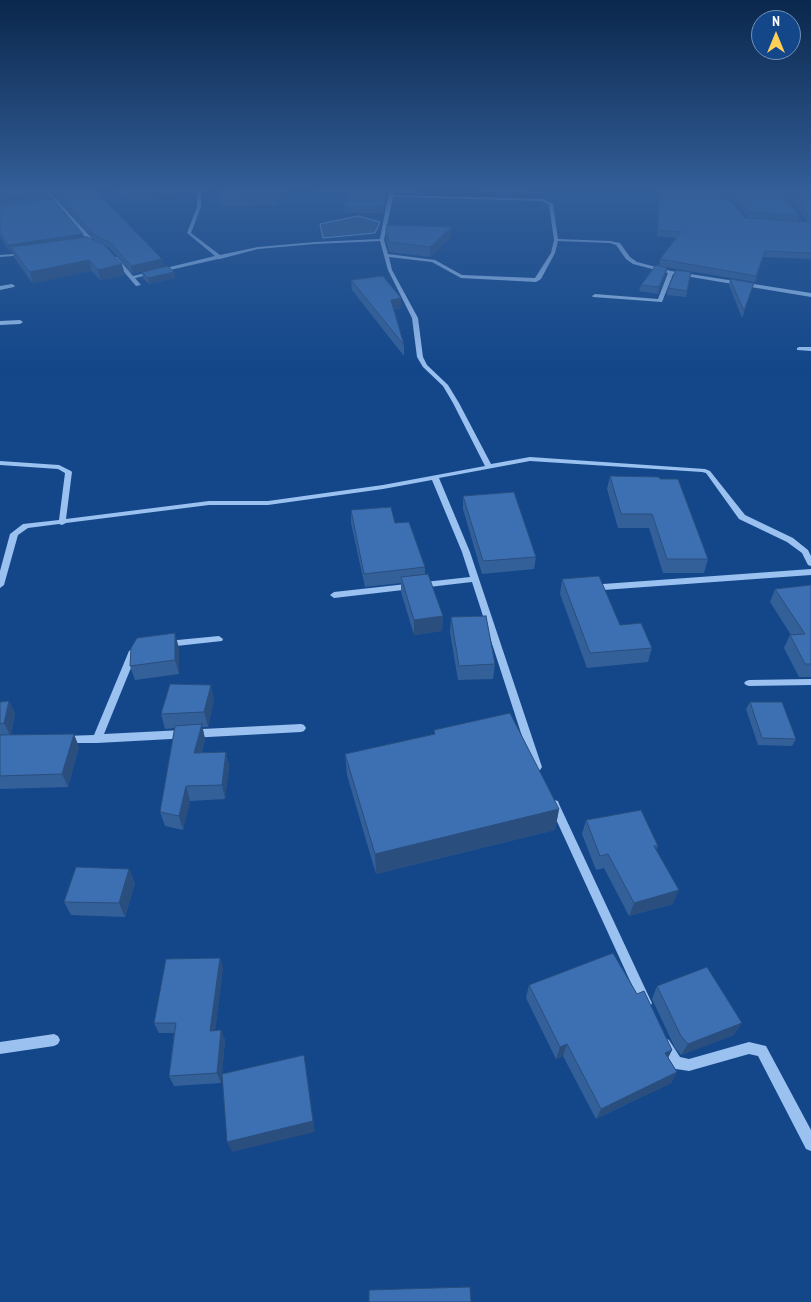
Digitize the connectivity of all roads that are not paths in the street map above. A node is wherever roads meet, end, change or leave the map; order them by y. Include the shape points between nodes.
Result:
1 (211, 251) edge
2 (248, 251) edge
3 (385, 251) edge
4 (554, 251) edge
5 (623, 251) edge
6 (109, 252) edge
7 (29, 253) edge
8 (386, 255) junction
9 (0, 256) edge
10 (220, 258) junction
11 (671, 272) junction
12 (133, 277) junction
13 (138, 285) dead end
14 (12, 286) dead end
15 (0, 288) edge
16 (811, 294) edge
17 (595, 296) dead end
18 (20, 322) dead end
19 (0, 324) edge
20 (799, 349) dead end
21 (811, 349) edge
22 (0, 462) edge
23 (489, 467) junction
24 (435, 478) junction
25 (62, 523) junction
26 (811, 563) edge
27 (811, 572) edge
28 (475, 579) junction
29 (0, 585) edge
30 (604, 587) edge
31 (334, 595) dead end
32 (219, 638) dead end
33 (160, 645) edge
34 (150, 646) edge
35 (811, 682) edge
36 (749, 683) dead end
37 (301, 728) dead end
38 (97, 739) junction
39 (58, 740) edge
40 (542, 778) edge
41 (550, 796) edge
42 (652, 1018) edge
43 (660, 1035) edge
44 (54, 1040) dead end
45 (0, 1048) edge
46 (811, 1144) edge

1 - 10 street
2 - 10 street
3 - 8 street
4 - 8 street via 536,280 461,276 433,261
5 - 11 street via 635,263
6 - 12 street
7 - 9 street
8 - 23 street via 390,270 415,318 420,356 425,366 445,385
10 - 12 street
11 - 16 street
11 - 17 street via 660,301
12 - 13 street
14 - 15 street
18 - 19 street
20 - 21 street
22 - 25 street via 59,467 69,472
23 - 24 street
23 - 26 street via 530,459 703,470 708,472 742,517 790,540 805,552
24 - 25 street via 268,502 209,502
24 - 28 street
25 - 29 street via 26,526 14,534
27 - 30 street
28 - 31 street
28 - 40 street
32 - 33 street
34 - 38 street via 133,651
35 - 36 street
37 - 38 street
38 - 39 street
41 - 42 street
43 - 46 street via 676,1063 689,1065 749,1048 762,1050
44 - 45 street

